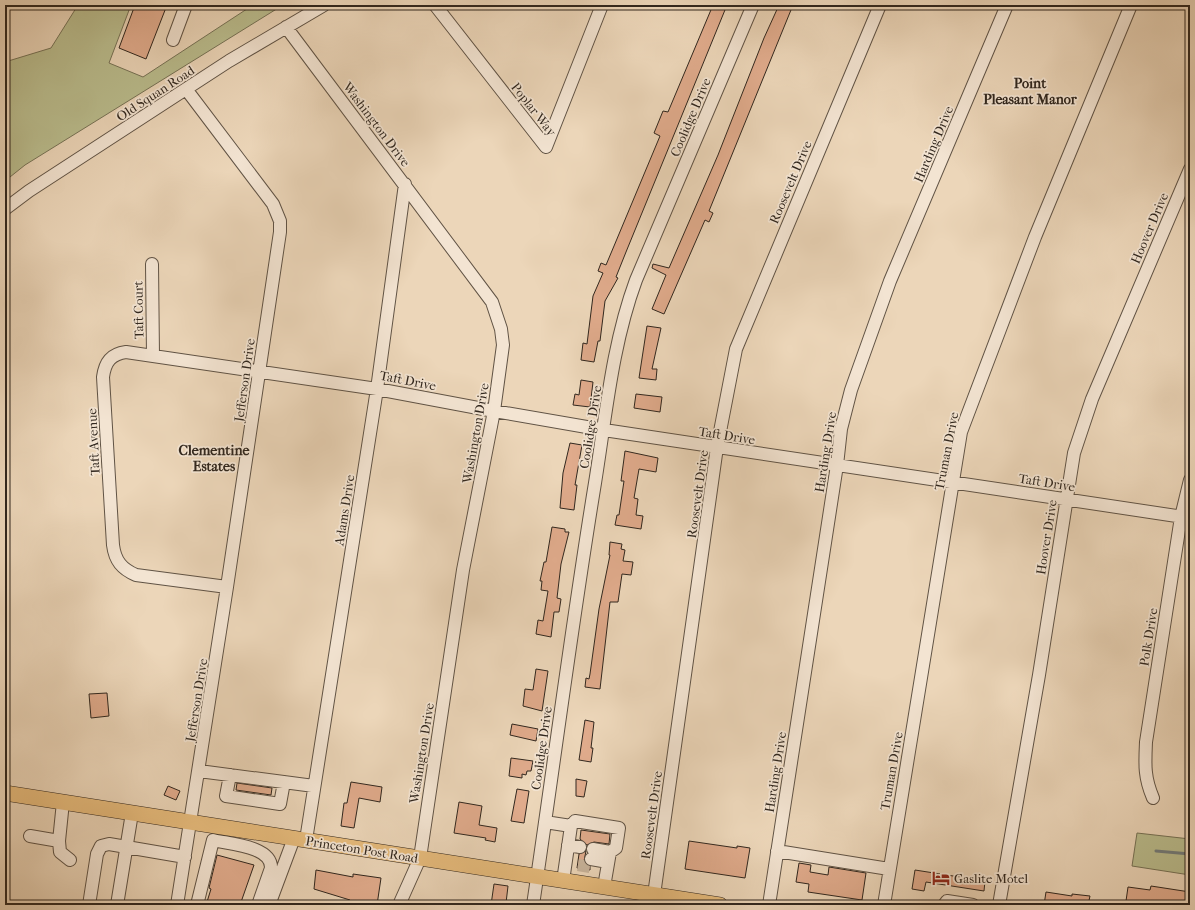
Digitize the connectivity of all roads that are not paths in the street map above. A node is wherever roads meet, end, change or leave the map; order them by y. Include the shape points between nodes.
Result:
1 (186, 5) edge
2 (324, 5) edge
3 (435, 5) edge
4 (602, 5) edge
5 (753, 5) edge
6 (880, 5) edge
7 (1007, 5) edge
8 (1131, 5) edge
9 (286, 27) junction
10 (173, 40) dead end
11 (186, 89) junction
12 (1190, 169) edge
13 (405, 184) junction
14 (5, 209) edge
15 (152, 264) dead end
16 (153, 356) junction
17 (260, 372) junction
18 (378, 388) junction
19 (494, 411) junction
20 (604, 430) junction
21 (718, 447) junction
22 (837, 465) junction
23 (1190, 480) edge
24 (953, 483) junction
25 (1066, 499) junction
26 (1186, 518) edge
27 (227, 587) junction
28 (199, 771) junction
29 (233, 775) junction
30 (282, 782) junction
31 (314, 786) junction
32 (5, 793) edge
33 (1153, 798) dead end
34 (63, 802) junction
35 (132, 813) junction
36 (191, 822) junction
37 (545, 822) junction
38 (571, 826) junction
39 (244, 831) junction
40 (30, 836) dead end
41 (300, 839) junction
42 (59, 841) junction
43 (126, 847) junction
44 (241, 847) junction
45 (777, 851) junction
46 (185, 857) junction
47 (420, 858) junction
48 (70, 860) dead end
49 (608, 861) junction
50 (276, 870) junction
51 (890, 870) junction
52 (538, 876) junction
53 (563, 881) junction
54 (604, 887) junction
55 (654, 895) junction
56 (89, 905) edge
57 (117, 905) edge
58 (177, 905) edge
59 (197, 905) edge
60 (258, 905) edge
61 (269, 905) edge
62 (399, 905) edge
63 (533, 905) edge
64 (720, 905) edge
65 (769, 905) edge
66 (884, 905) edge
67 (944, 905) edge
68 (973, 905) edge
69 (999, 905) edge

1 - 10 street
2 - 9 street, Old Squan Road
3 - 4 street, Poplar Way via 546,148
5 - 20 street, Coolidge Drive via 628,303 617,346
6 - 21 street, Roosevelt Drive via 743,328 736,349
7 - 22 street, Harding Drive via 890,281 851,390 841,429
8 - 24 street, Truman Drive via 1035,237 968,409 961,432
9 - 11 street, Old Squan Road
9 - 13 street, Washington Drive
11 - 14 street, Old Squan Road
11 - 17 street, Jefferson Drive via 272,204 280,221
12 - 25 street, Hoover Drive via 1084,420 1074,453
13 - 18 street, Adams Drive
13 - 19 street, Washington Drive via 492,302 497,314 503,345
15 - 16 street, Taft Court
16 - 17 street, Taft Avenue
16 - 27 street, Taft Avenue via 126,352 116,354 110,358 104,370 114,554 121,566 136,575
17 - 18 street, Taft Drive
17 - 27 street, Jefferson Drive
18 - 19 street, Taft Drive
18 - 31 street, Adams Drive
19 - 20 street, Taft Drive
19 - 47 street, Washington Drive via 463,570
20 - 21 street, Taft Drive
20 - 37 street, Coolidge Drive via 576,598
21 - 22 street, Taft Drive
21 - 55 street, Roosevelt Drive
22 - 24 street, Taft Drive
22 - 45 street, Harding Drive
23 - 26 street, Polk Drive
24 - 25 street, Taft Drive
24 - 51 street, Truman Drive
25 - 26 street, Taft Drive
25 - 69 street, Hoover Drive via 1039,675
26 - 33 street, Polk Drive via 1146,742 1146,783
27 - 28 street, Jefferson Drive
28 - 29 street
28 - 36 street, Jefferson Drive
29 - 30 street
29 - 30 street via 226,796 280,804
30 - 31 street
31 - 41 street, Adams Drive
32 - 34 main road, Princeton Post Road
34 - 35 main road, Princeton Post Road
34 - 42 street
35 - 36 main road, Princeton Post Road
35 - 43 street
36 - 39 main road, Princeton Post Road
36 - 46 street, Jefferson Drive
37 - 38 street
37 - 52 street, Coolidge Drive
38 - 49 street via 575,821 619,828 616,848
38 - 53 street via 573,855
39 - 41 main road, Princeton Post Road
39 - 44 street
40 - 42 street
41 - 47 main road, Princeton Post Road
41 - 50 street, Adams Drive
42 - 48 street via 60,852
43 - 46 street
43 - 56 street via 109,844 98,849
43 - 57 street
44 - 50 street via 261,851
44 - 59 street via 212,840
45 - 51 street
45 - 65 street, Harding Drive
46 - 58 street, Jefferson Drive
47 - 52 main road, Princeton Post Road
47 - 62 street, Washington Drive
49 - 49 street via 591,858
49 - 54 street
50 - 60 street
50 - 61 street
51 - 66 street, Truman Drive
52 - 53 main road, Princeton Post Road
52 - 63 street, Coolidge Drive
53 - 54 main road, Princeton Post Road
54 - 55 main road, Princeton Post Road
55 - 64 main road, Princeton Post Road
67 - 68 street via 947,901

